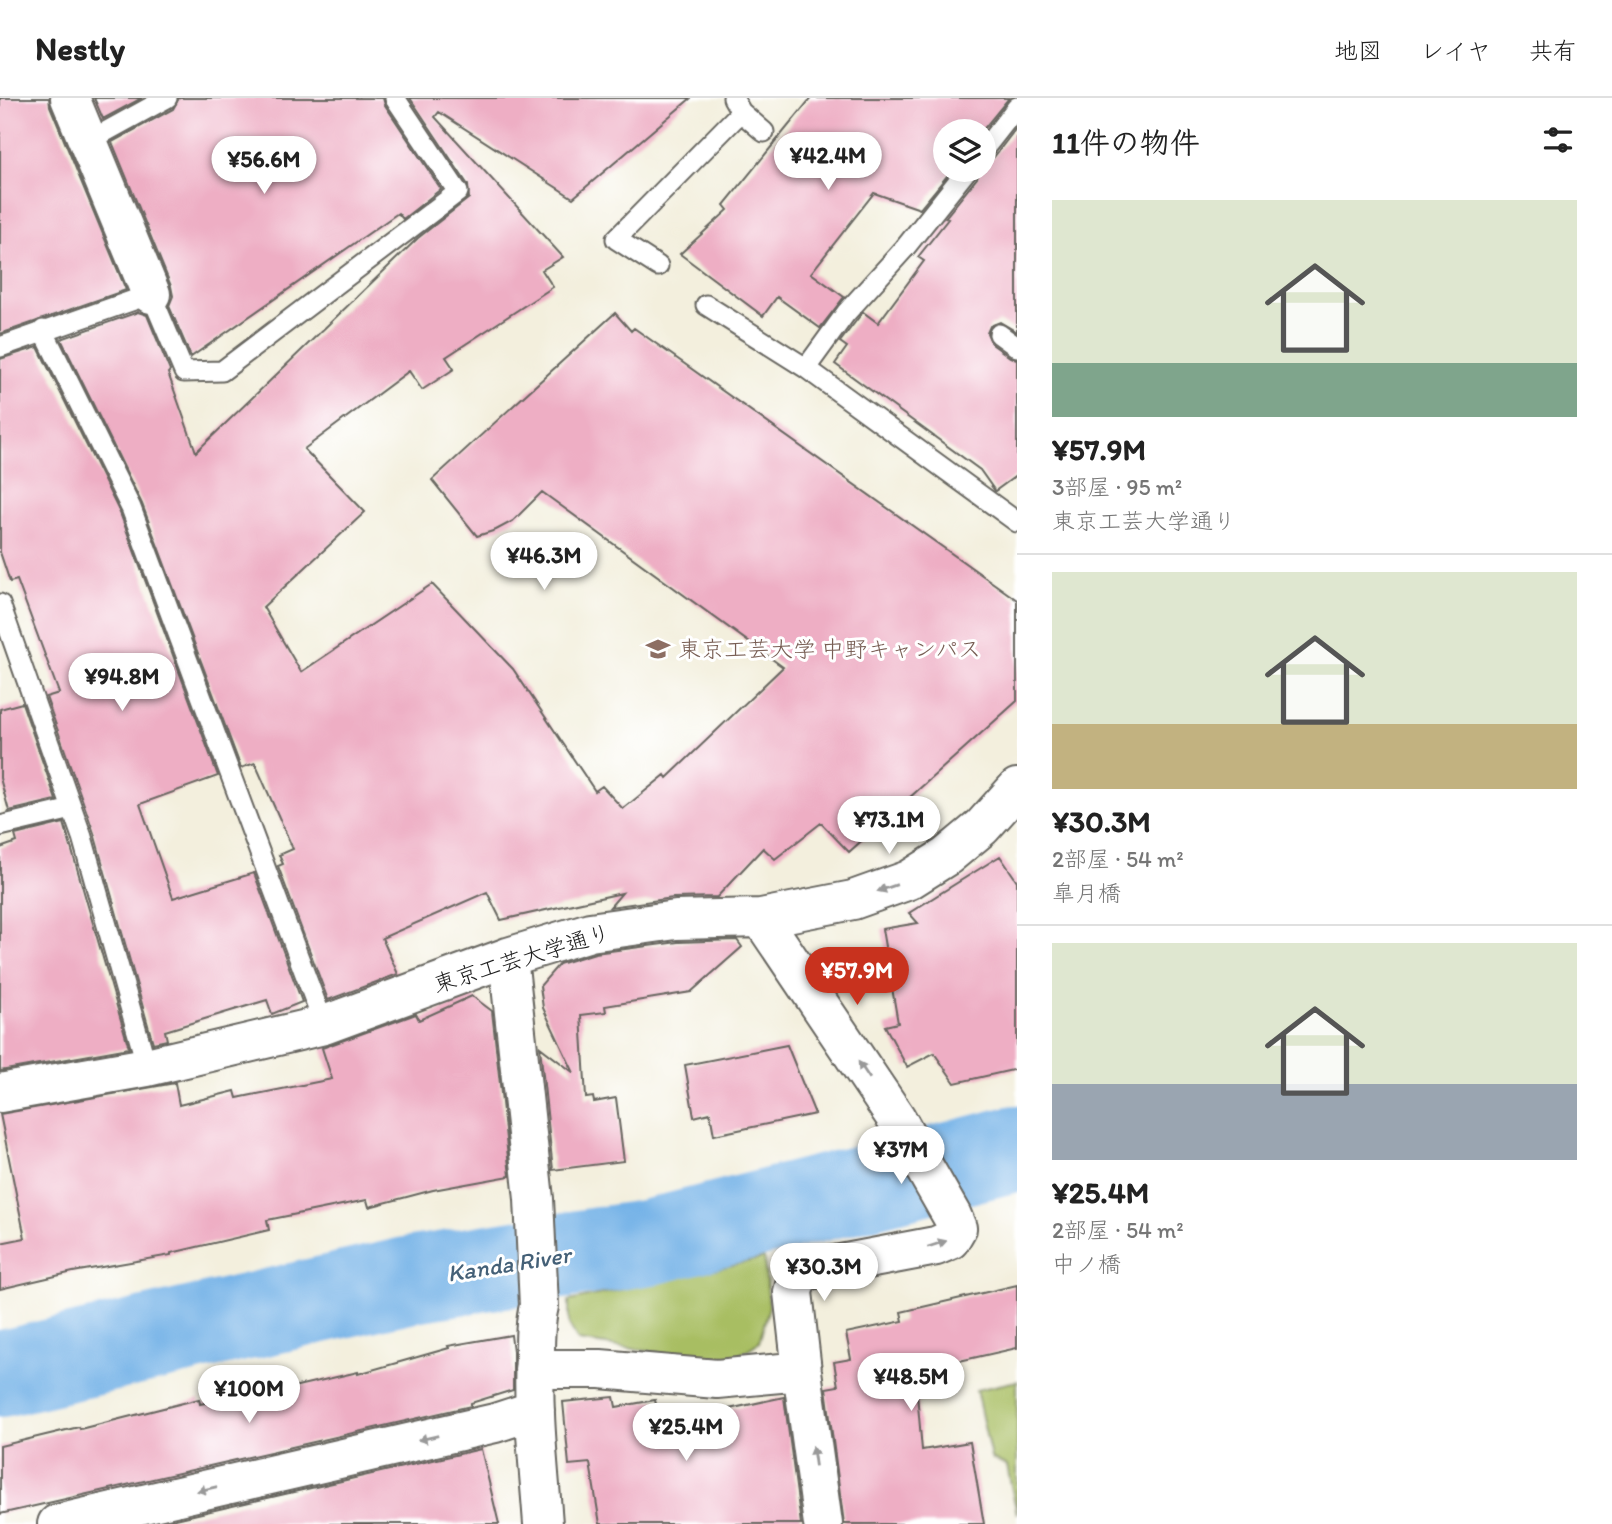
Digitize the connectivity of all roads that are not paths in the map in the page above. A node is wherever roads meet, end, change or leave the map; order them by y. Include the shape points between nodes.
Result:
1 (70, 98) edge
2 (167, 98) edge
3 (395, 98) edge
4 (737, 105) edge
5 (1017, 107) edge
6 (764, 132) dead end
7 (996, 134) edge
8 (88, 142) junction
9 (957, 182) edge
10 (658, 266) dead end
11 (151, 294) junction
12 (706, 305) dead end
13 (43, 330) junction
14 (999, 334) dead end
15 (0, 347) edge
16 (1017, 347) edge
17 (806, 368) junction
18 (1017, 522) edge
19 (0, 604) edge
20 (1017, 788) edge
21 (72, 809) junction
22 (0, 827) edge
23 (761, 918) junction
24 (508, 957) junction
25 (324, 1025) junction
26 (147, 1068) junction
27 (0, 1093) edge
28 (534, 1369) junction
29 (802, 1371) junction
30 (535, 1410) junction
31 (57, 1524) edge
32 (543, 1524) edge
33 (823, 1524) edge

1 - 8 street
2 - 8 lane
3 - 11 lane via 458,192 222,371 184,372
4 - 6 lane
4 - 10 lane via 616,239
5 - 7 lane
8 - 11 street
9 - 17 lane via 846,313
11 - 13 lane
12 - 17 lane
13 - 15 lane
13 - 25 lane via 131,508
14 - 16 lane
17 - 18 lane
19 - 21 lane
20 -> 23 street, 東京工芸大学通り via 982,827 909,880 853,900
21 - 22 lane
21 - 26 lane
23 - 24 street, 東京工芸大学通り via 676,920 590,932
29 -> 23 street via 793,1292 797,1278 809,1270 936,1246 950,1240 957,1228 901,1127
24 - 25 street, 東京工芸大学通り
24 - 28 street via 534,1205 539,1306
25 - 26 street, 東京工芸大学通り
26 - 27 street, 東京工芸大学通り
28 - 29 street via 600,1369 717,1379
28 - 30 street
33 -> 29 street
30 -> 31 street
30 - 32 street

